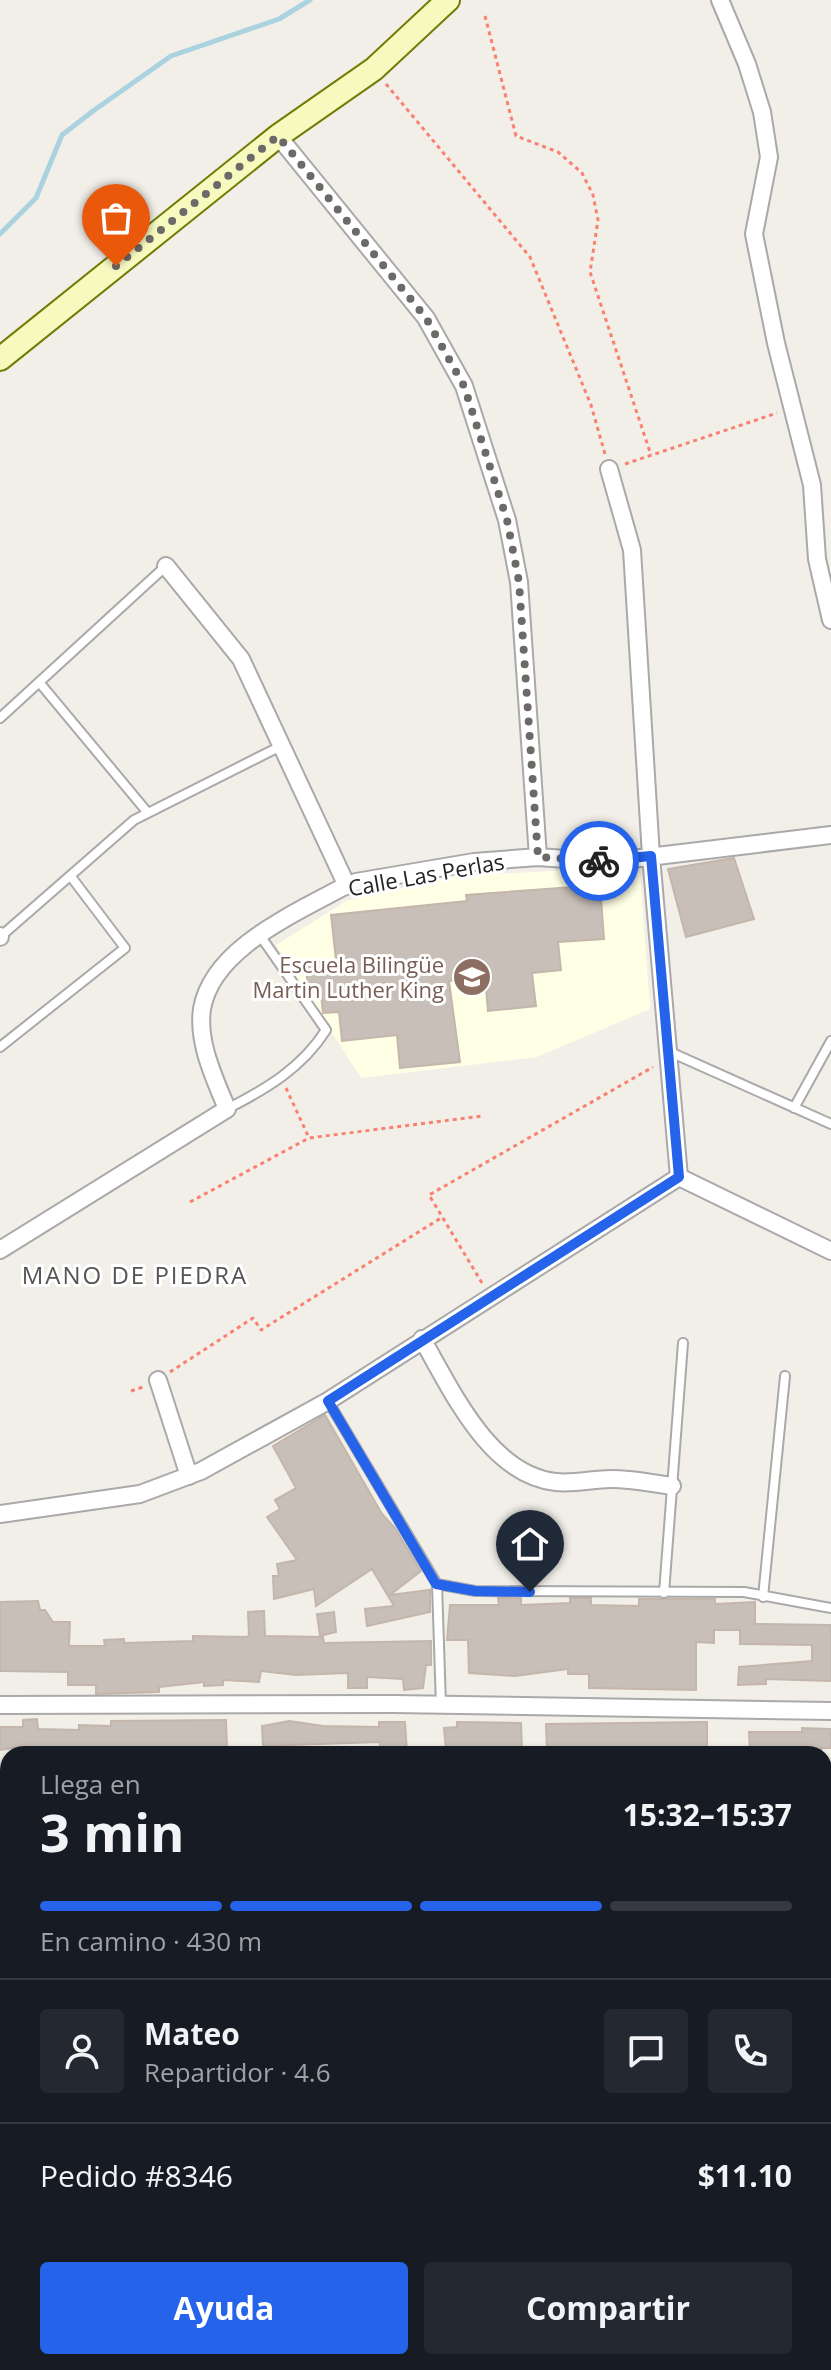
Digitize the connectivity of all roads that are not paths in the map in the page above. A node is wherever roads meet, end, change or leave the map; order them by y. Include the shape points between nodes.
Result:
1 (448, 0) edge
2 (720, 0) edge
3 (278, 136) junction
4 (0, 359) edge
5 (609, 469) road end
6 (166, 566) joint
7 (831, 620) edge
8 (39, 682) junction
9 (0, 718) edge
10 (282, 746) junction
11 (148, 813) junction
12 (831, 835) edge
13 (651, 856) junction
14 (538, 857) junction
15 (72, 878) junction
16 (347, 886) junction
17 (259, 934) junction
18 (0, 937) edge
19 (831, 1041) edge
20 (0, 1047) edge
21 (669, 1055) junction
22 (794, 1108) junction
23 (227, 1109) junction
24 (831, 1124) edge
25 (679, 1177) junction
26 (0, 1250) edge
27 (831, 1251) edge
28 (422, 1339) junction
29 (683, 1343) dead end
30 (785, 1376) dead end
31 (158, 1380) road end
32 (328, 1401) junction
33 (189, 1476) junction
34 (672, 1486) junction
35 (0, 1514) edge
36 (437, 1584) junction
37 (664, 1593) junction
38 (763, 1597) junction
39 (831, 1608) edge
40 (0, 1705) edge
41 (441, 1707) junction
42 (831, 1711) edge

1 - 3 street via 374,69
2 - 7 street via 762,112 769,157 754,234 812,485 817,559
3 - 4 street
3 - 14 street via 426,318 464,386 507,520 519,582
5 - 13 street via 632,550
6 - 8 lane
6 - 10 street via 241,659
8 - 9 lane
8 - 11 lane
10 - 11 lane
10 - 16 street
11 - 15 lane
12 - 13 street, Calle Las Perlas
13 - 14 street, Calle Las Perlas via 607,862
13 - 21 street
14 - 16 street, Calle Las Perlas via 474,862
15 - 18 lane
15 - 20 lane via 125,948
16 - 17 street, Calle Las Perlas
17 - 23 street, Calle Las Perlas via 223,968 202,1011 204,1049
17 - 23 lane via 326,1030 310,1055 263,1091
19 - 22 lane
21 - 22 lane
21 - 25 street
22 - 24 lane
23 - 26 street
25 - 27 street
25 - 28 street
28 - 32 street
28 - 34 street via 468,1414 518,1470 558,1482 612,1479
29 - 34 lane
30 - 38 lane
31 - 33 street
32 - 33 street
32 - 36 lane
33 - 35 street via 140,1494
34 - 37 lane
36 - 37 lane via 475,1591
36 - 41 lane
37 - 38 lane via 744,1592
38 - 39 lane
40 - 41 street
41 - 42 street

